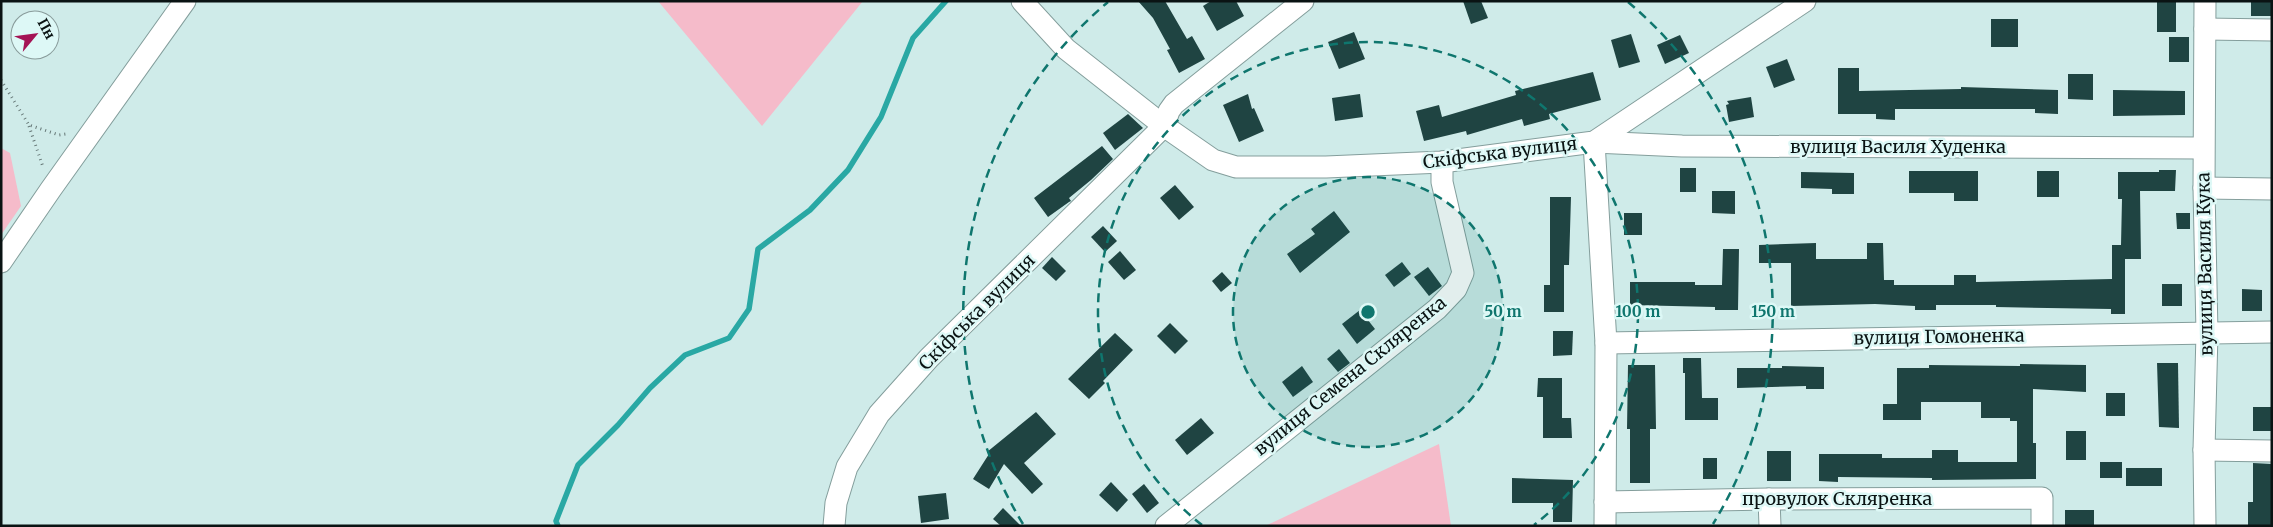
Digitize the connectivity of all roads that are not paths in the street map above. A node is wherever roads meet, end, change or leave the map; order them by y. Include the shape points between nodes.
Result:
1 (185, 1) edge
2 (1303, 1) edge
3 (1805, 1) edge
4 (2205, 1) edge
5 (1027, 7) edge
6 (2205, 29) junction
7 (2272, 30) edge
8 (1164, 126) junction
9 (1594, 142) junction
10 (2203, 148) junction
11 (1442, 162) junction
12 (2204, 188) junction
13 (2272, 189) edge
14 (1, 262) edge
15 (2272, 332) edge
16 (2207, 333) junction
17 (1606, 343) junction
18 (2204, 450) junction
19 (2272, 451) edge
20 (1769, 499) junction
21 (1605, 502) junction
22 (834, 526) edge
23 (1166, 526) edge
24 (1605, 526) edge
25 (1770, 526) edge
26 (2042, 526) edge
27 (2205, 526) edge

1 - 14 street
2 - 8 street, Скіфська вулиця via 1174,104
3 - 9 street, Скіфська вулиця
4 - 6 street, вулиця Василя Кука
5 - 8 street, Скіфська вулиця via 1066,49
6 - 7 street
6 - 10 street, вулиця Василя Кука
8 - 11 street, Скіфська вулиця via 1213,160 1236,167
8 - 22 street, Скіфська вулиця via 929,358 879,414 847,467 836,502
9 - 10 street, вулиця Василя Худенка via 1682,146
9 - 11 street, Скіфська вулиця
9 - 17 street
10 - 12 street, вулиця Василя Кука
11 - 23 street, вулиця Семена Скляренка via 1442,182 1463,273 1456,289 1437,309
12 - 13 street
12 - 16 street, вулиця Василя Кука
15 - 16 street, вулиця Гомоненка
16 - 17 street, вулиця Гомоненка
16 - 18 street, вулиця Василя Кука
17 - 21 street
18 - 19 street
18 - 27 street, вулиця Василя Кука
20 - 21 street, провулок Скляренка
20 - 25 street
20 - 26 street, провулок Скляренка via 2042,498
21 - 24 street

